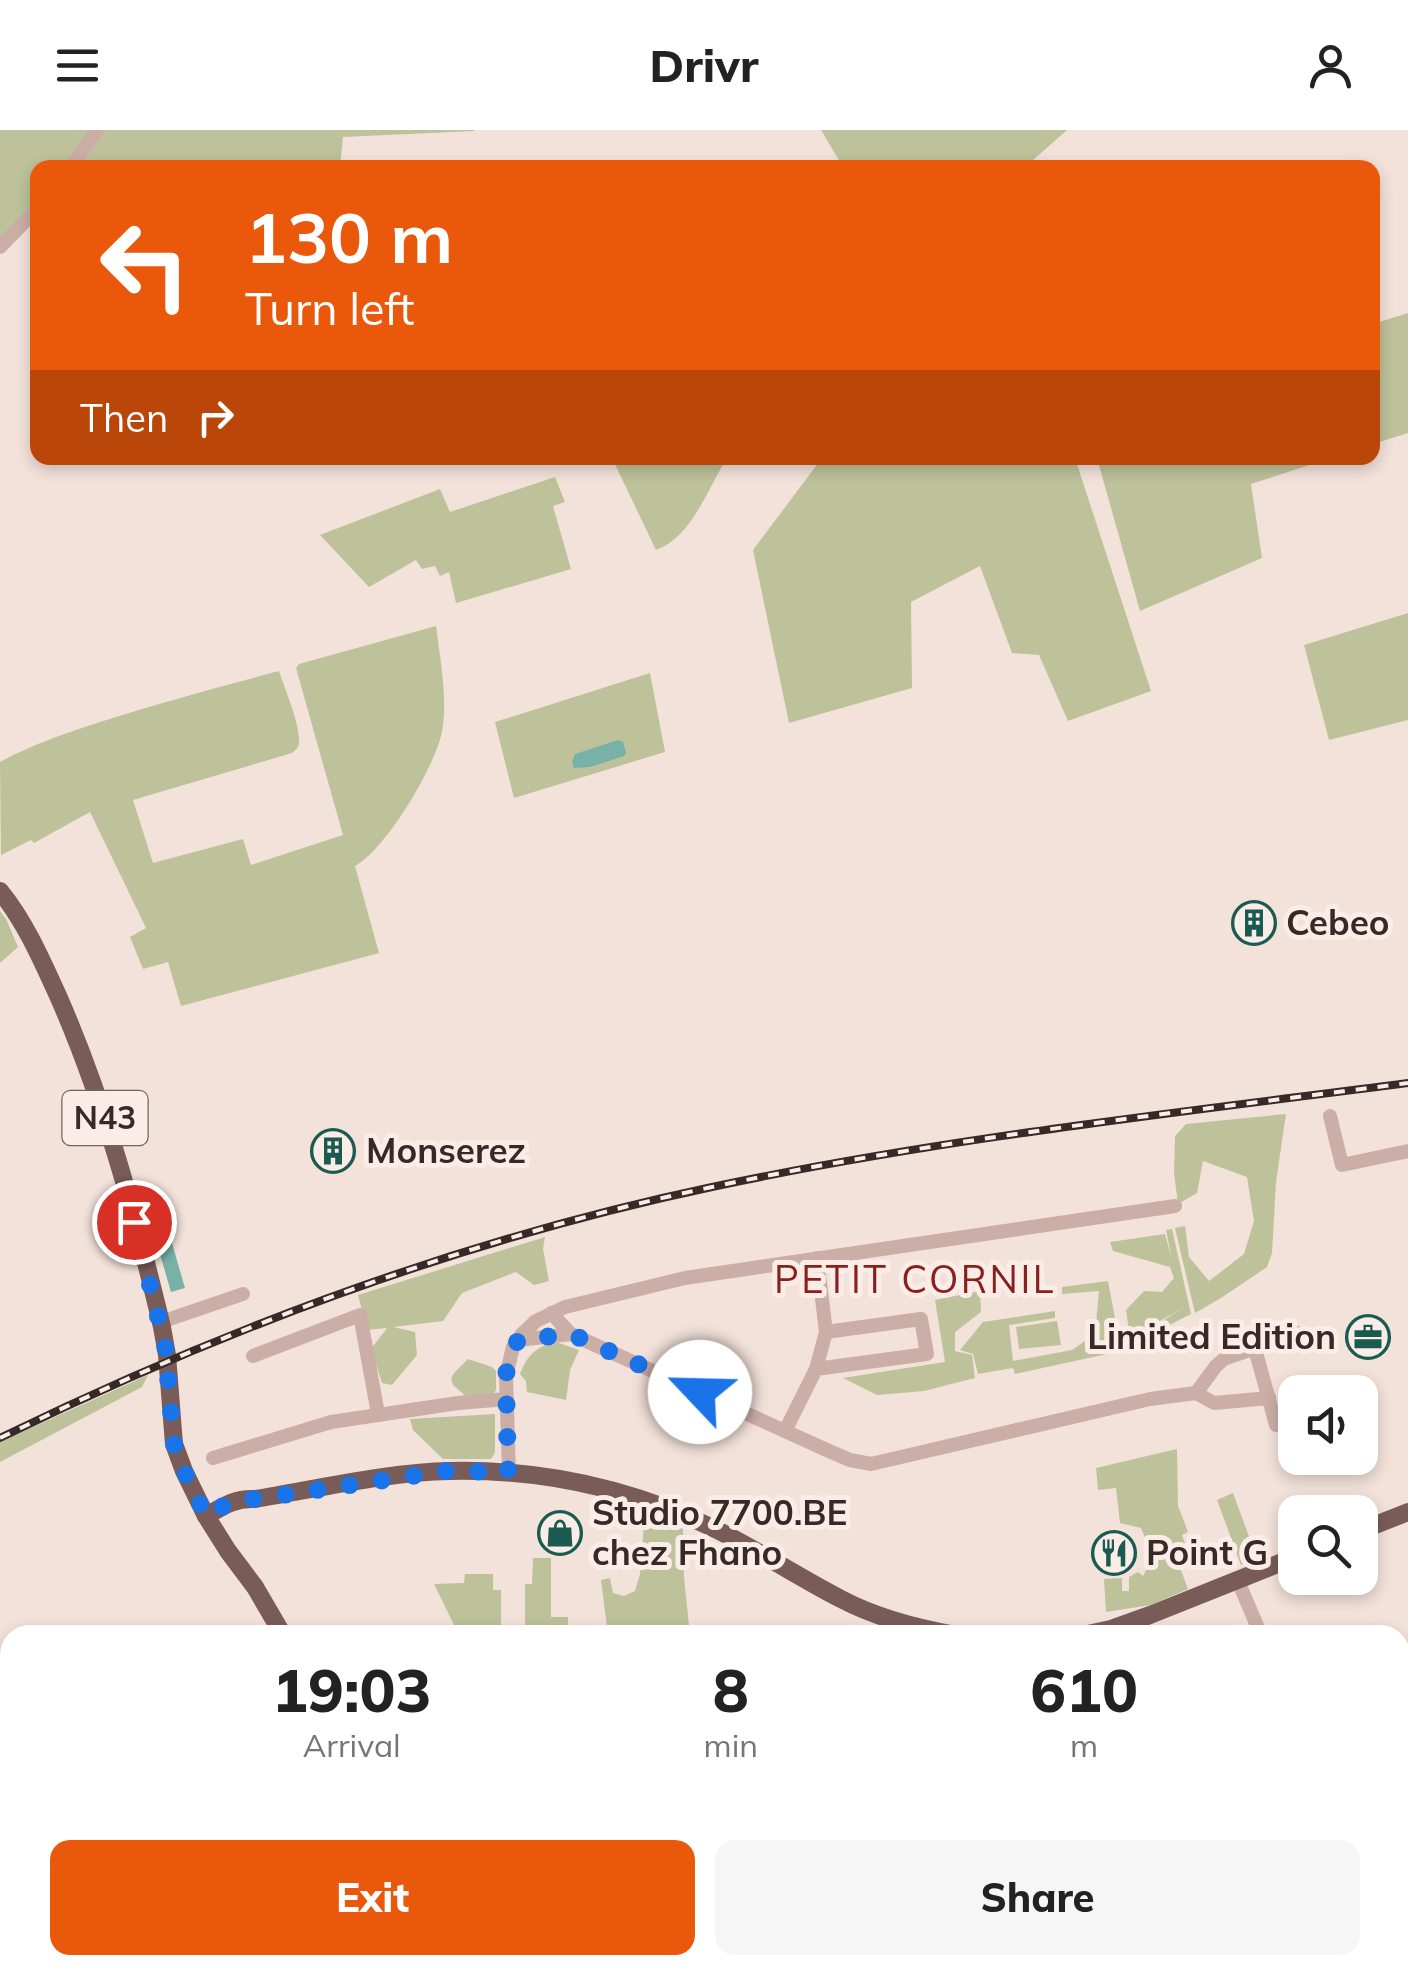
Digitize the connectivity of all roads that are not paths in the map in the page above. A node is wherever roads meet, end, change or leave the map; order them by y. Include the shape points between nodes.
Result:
1 (98, 130) edge
2 (76, 160) edge
3 (30, 216) edge
4 (0, 247) edge
5 (0, 891) edge
6 (1330, 1116) dead end
7 (1408, 1152) edge
8 (1175, 1206) dead end
9 (817, 1258) junction
10 (243, 1294) dead end
11 (551, 1313) junction
12 (160, 1322) junction
13 (826, 1332) junction
14 (1298, 1333) dead end
15 (571, 1334) junction
16 (518, 1340) junction
17 (1255, 1349) junction
18 (253, 1356) dead end
19 (816, 1369) junction
20 (1196, 1393) junction
21 (1269, 1398) junction
22 (507, 1399) junction
23 (378, 1414) junction
24 (1276, 1424) dead end
25 (785, 1432) junction
26 (213, 1458) dead end
27 (508, 1472) junction
28 (1408, 1512) edge
29 (209, 1521) junction
30 (1378, 1524) edge
31 (1278, 1565) edge
32 (1238, 1581) junction
33 (277, 1625) edge
34 (904, 1625) edge
35 (1122, 1625) edge
36 (1258, 1625) edge

1 - 2 street
3 - 4 street
5 - 12 main road, N43 via 38,952 74,1032 106,1121
6 - 7 street via 1342,1165
8 - 9 street
9 - 11 street via 685,1278
9 - 13 street
10 - 12 street
11 - 15 street
11 - 16 street
12 - 29 main road, N43 via 174,1444
13 - 19 street
13 - 19 street via 921,1319 926,1354
14 - 17 street
15 - 16 street
15 - 25 street
16 - 22 street via 508,1361
17 - 20 street via 1224,1359
17 - 21 street
18 - 23 street via 360,1315
19 - 25 street
20 - 21 street via 1214,1403
20 - 25 street via 871,1464
21 - 24 street
22 - 23 street
22 - 27 street
23 - 26 street
27 - 29 main road via 446,1471 232,1500
27 - 34 main road via 573,1480 651,1502
28 - 30 main road
29 - 33 main road, N43
31 - 32 main road
32 - 35 main road
32 - 36 street

